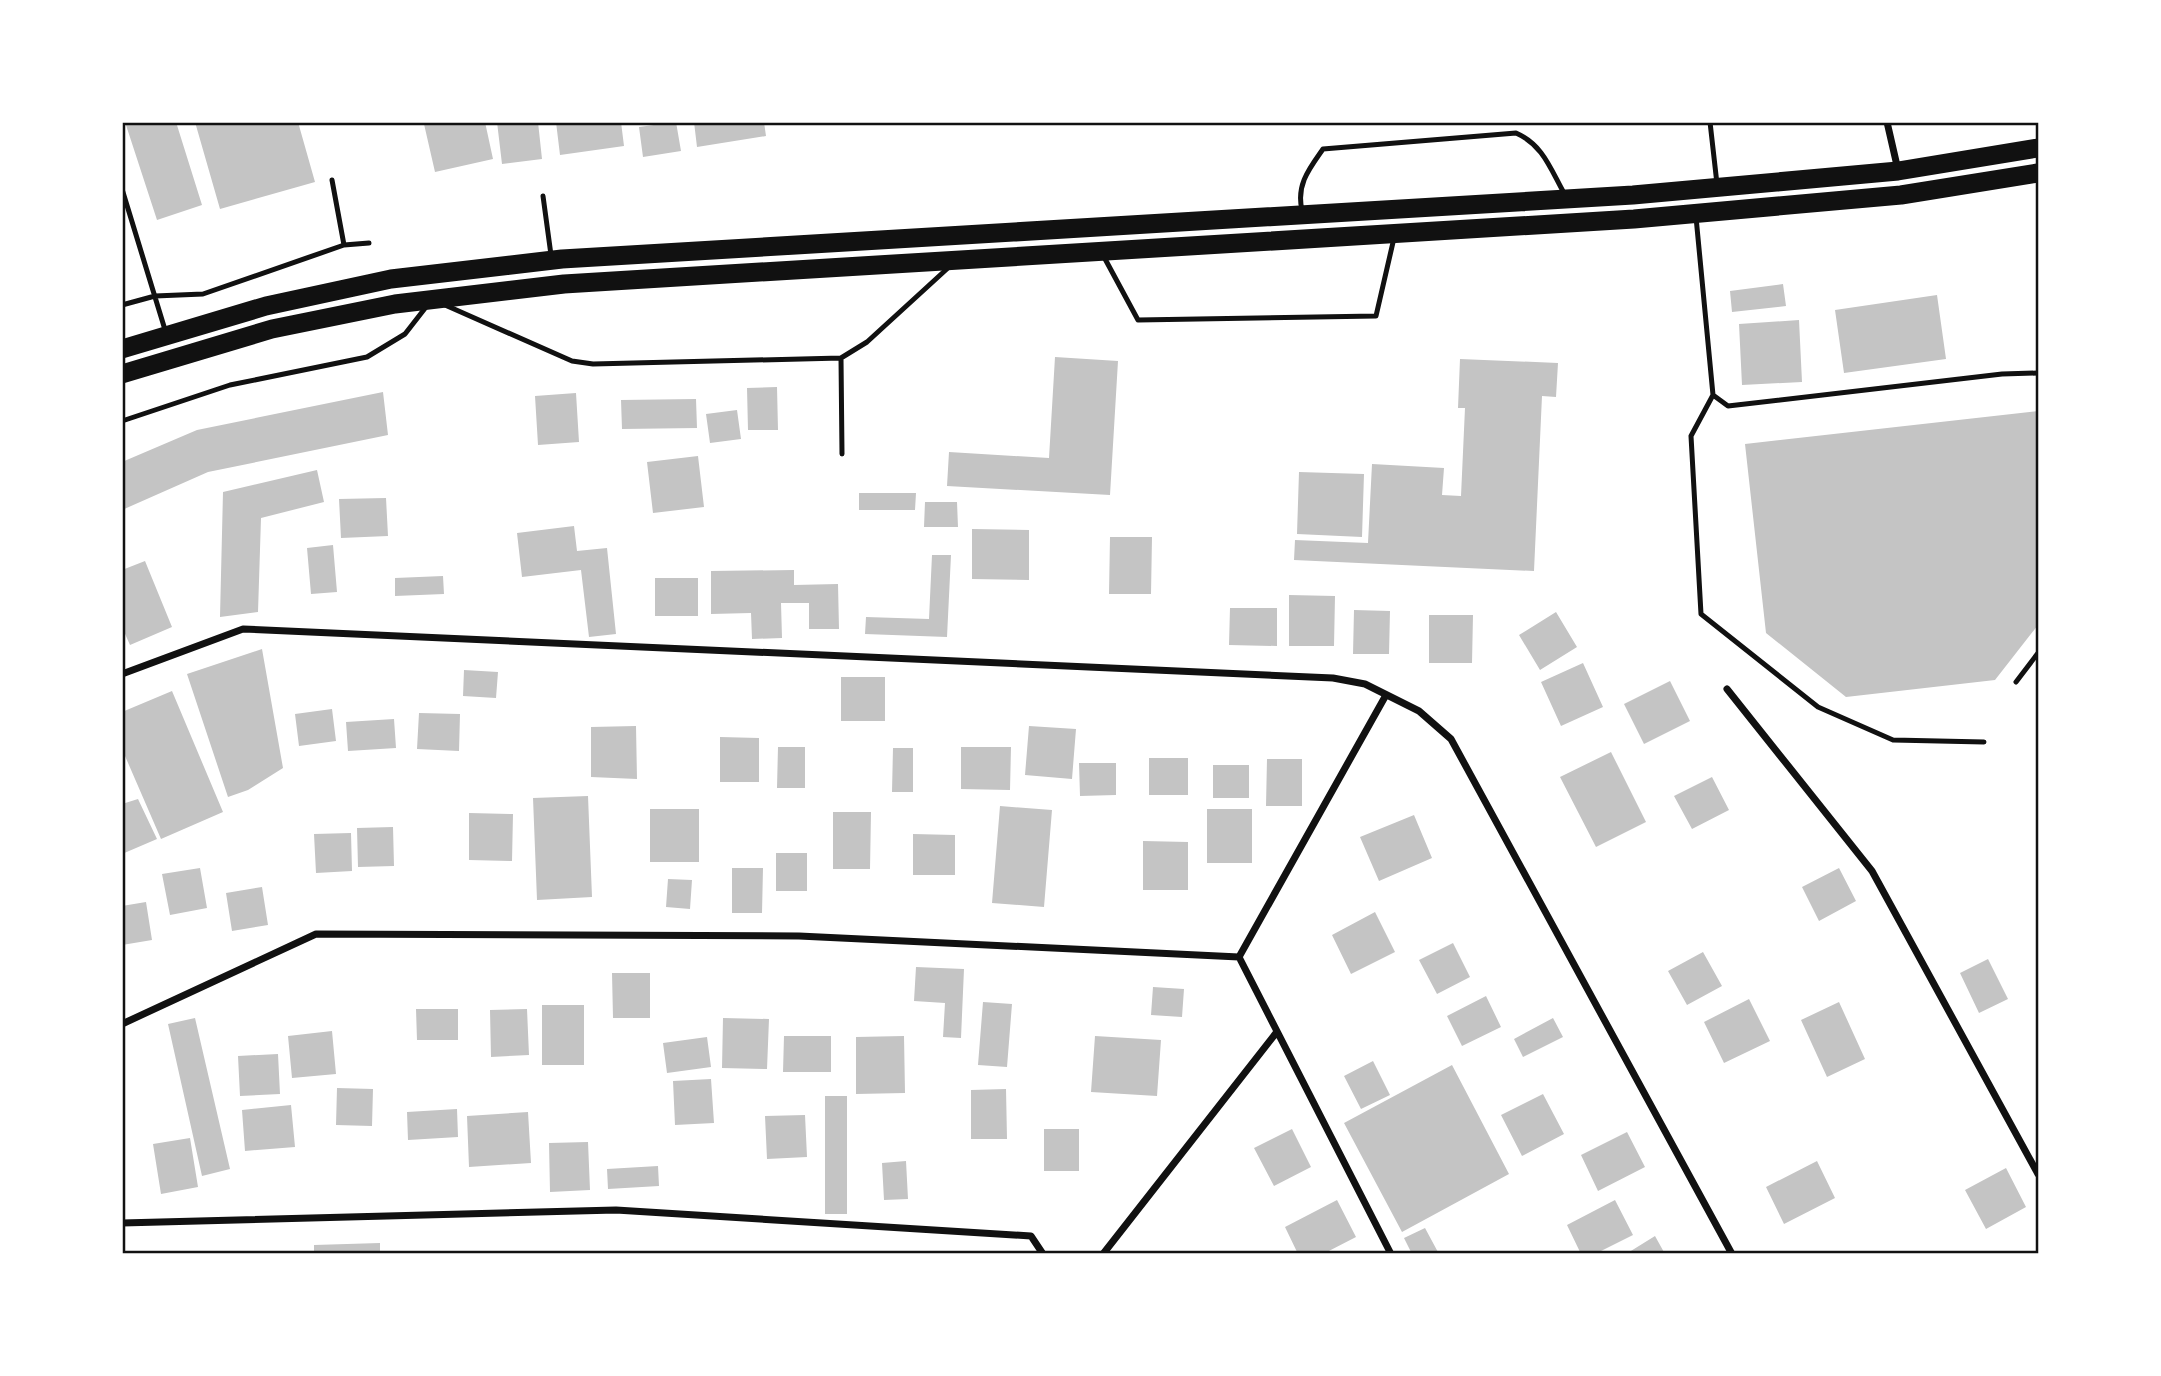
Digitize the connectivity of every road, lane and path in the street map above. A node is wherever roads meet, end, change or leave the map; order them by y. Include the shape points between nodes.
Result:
1 (1710, 122) edge
2 (1887, 122) edge
3 (2039, 148) edge
4 (1898, 171) junction
5 (2039, 173) edge
6 (332, 180) dead end
7 (1718, 187) junction
8 (122, 189) edge
9 (543, 196) dead end
10 (1567, 199) junction
11 (1696, 214) junction
12 (1304, 215) junction
13 (1395, 234) junction
14 (369, 243) dead end
15 (344, 245) junction
16 (1101, 251) junction
17 (957, 260) junction
18 (552, 261) junction
19 (155, 296) junction
20 (432, 299) junction
21 (122, 305) edge
22 (167, 335) junction
23 (122, 349) edge
24 (841, 358) junction
25 (2039, 373) edge
26 (122, 374) edge
27 (1713, 395) junction
28 (122, 421) edge
29 (842, 454) dead end
30 (2039, 653) edge
31 (122, 674) edge
32 (2016, 682) dead end
33 (1727, 689) dead end
34 (1386, 695) junction
35 (1984, 742) dead end
36 (1239, 957) junction
37 (122, 1024) edge
38 (1276, 1033) junction
39 (2039, 1174) edge
40 (122, 1223) edge
41 (1042, 1254) edge
42 (1103, 1254) edge
43 (1391, 1254) edge
44 (1732, 1254) edge

1 - 7 lane
2 - 4 street
3 - 4 highway
4 - 7 highway
5 - 11 highway via 1901,195
6 - 15 lane
7 - 10 highway
8 - 19 lane
9 - 18 lane
10 - 12 highway
10 - 12 lane via 1539,149 1516,133 1323,149 1305,174 1299,197
11 - 13 highway
11 - 27 lane
12 - 18 highway
13 - 16 highway
13 - 16 lane via 1376,316 1138,320
14 - 15 lane
15 - 19 lane via 203,294
16 - 17 highway
17 - 20 highway via 564,284
17 - 24 lane via 867,342
18 - 22 highway via 391,279 266,306
19 - 21 lane
19 - 22 lane
20 - 24 lane via 572,361
20 - 26 highway via 272,329
20 - 28 lane via 405,334 367,357 230,385
22 - 23 highway
24 - 29 lane
25 - 27 lane via 1728,406
27 - 35 lane via 1691,436 1701,614 1818,707 1894,740
30 - 32 lane
31 - 34 street via 243,629 1333,678 1365,684
33 - 39 street via 1872,871
34 - 36 street
34 - 44 street via 1419,711 1451,739
36 - 37 street via 799,936 316,934
36 - 38 street
38 - 42 street
38 - 43 street
40 - 41 street via 617,1210 1031,1236

